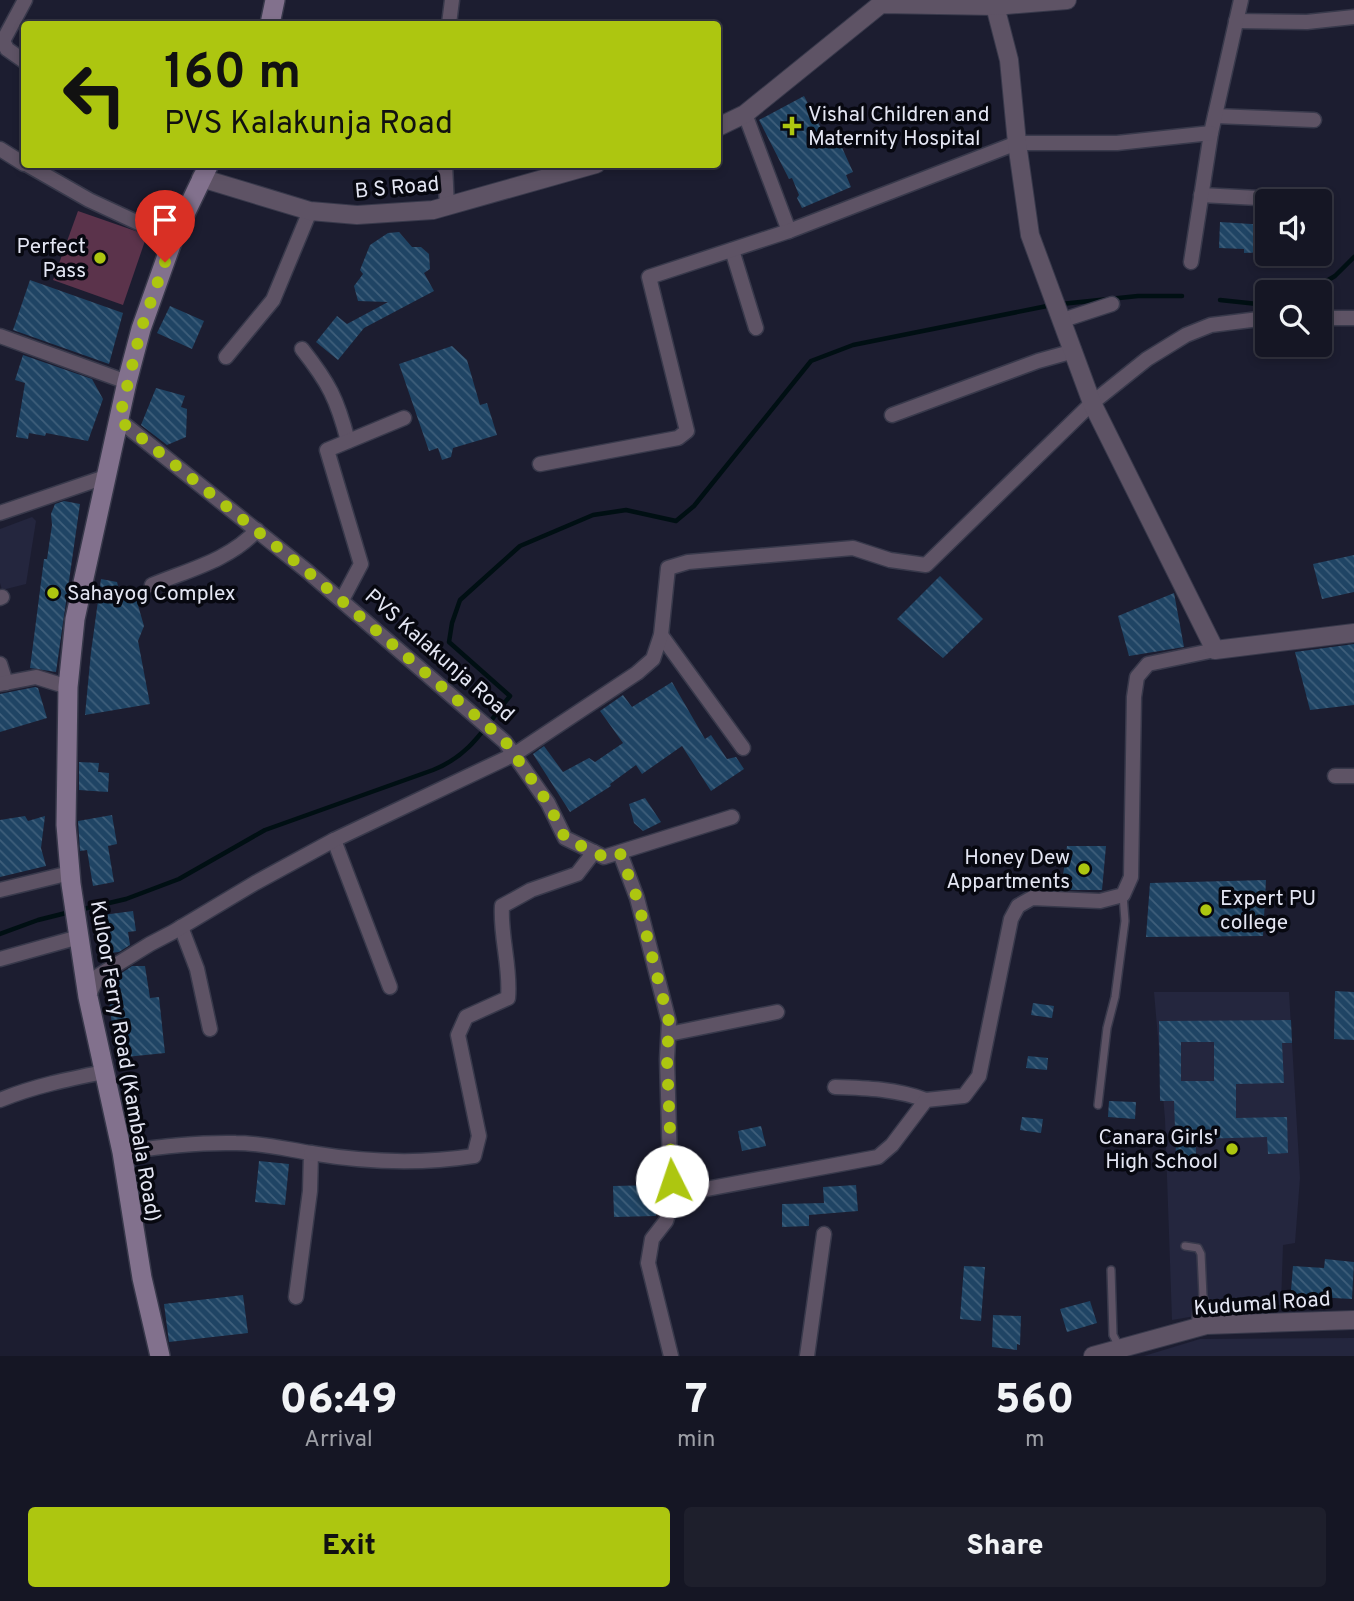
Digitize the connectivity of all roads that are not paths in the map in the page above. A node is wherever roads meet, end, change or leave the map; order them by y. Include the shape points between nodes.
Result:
1 (25, 0) edge
2 (275, 0) edge
3 (452, 0) edge
4 (1067, 0) edge
5 (1241, 0) edge
6 (881, 2) edge
7 (1013, 2) edge
8 (995, 6) junction
9 (1354, 17) edge
10 (271, 21) edge
11 (449, 21) edge
12 (1236, 21) junction
13 (5, 25) edge
14 (3, 54) edge
15 (21, 60) edge
16 (745, 114) junction
17 (1214, 116) junction
18 (1314, 120) dead end
19 (721, 126) edge
20 (1211, 133) junction
21 (1017, 142) junction
22 (0, 149) edge
23 (21, 161) edge
24 (34, 168) edge
25 (444, 168) edge
26 (582, 168) edge
27 (205, 171) edge
28 (1201, 195) junction
29 (1255, 198) edge
30 (447, 207) junction
31 (310, 211) junction
32 (789, 231) junction
33 (173, 239) junction
34 (732, 250) junction
35 (1191, 262) dead end
36 (1112, 304) dead end
37 (1062, 317) junction
38 (1332, 318) edge
39 (1354, 318) edge
40 (1255, 319) edge
41 (755, 328) dead end
42 (0, 336) edge
43 (302, 349) dead end
44 (1074, 351) junction
45 (226, 357) dead end
46 (127, 382) junction
47 (1092, 403) junction
48 (892, 415) dead end
49 (404, 418) dead end
50 (119, 420) junction
51 (348, 441) junction
52 (540, 464) dead end
53 (105, 477) junction
54 (0, 513) edge
55 (257, 530) junction
56 (152, 585) dead end
57 (342, 600) junction
58 (1354, 632) edge
59 (661, 635) junction
60 (1215, 650) junction
61 (0, 664) edge
62 (3, 683) edge
63 (68, 687) junction
64 (743, 748) dead end
65 (515, 754) junction
66 (1335, 776) dead end
67 (1354, 776) edge
68 (732, 817) dead end
69 (334, 840) junction
70 (594, 852) junction
71 (620, 853) junction
72 (71, 878) junction
73 (0, 890) edge
74 (1123, 895) junction
75 (181, 927) junction
76 (78, 932) junction
77 (0, 959) edge
78 (390, 987) dead end
79 (88, 997) junction
80 (777, 1012) dead end
81 (210, 1029) dead end
82 (669, 1034) junction
83 (104, 1072) junction
84 (835, 1087) dead end
85 (0, 1100) edge
86 (926, 1100) junction
87 (1098, 1105) dead end
88 (122, 1152) junction
89 (311, 1153) junction
90 (674, 1195) junction
91 (824, 1234) dead end
92 (1185, 1246) dead end
93 (1111, 1270) dead end
94 (296, 1297) dead end
95 (1354, 1320) edge
96 (1200, 1327) junction
97 (1120, 1348) junction
98 (160, 1356) edge
99 (671, 1356) edge
100 (807, 1356) edge
101 (1093, 1356) edge

1 - 13 street
2 - 10 main road
3 - 11 street
4 - 7 street
5 - 12 street
6 - 8 street
6 - 16 street
7 - 8 street
8 - 21 street via 1009,60
9 - 12 street
12 - 17 street
13 - 14 street
14 - 15 street
16 - 19 street
16 - 32 street
17 - 18 street
17 - 20 street
20 - 21 street via 1116,143
20 - 28 street
21 - 32 street
21 - 37 street via 1030,234
22 - 23 street
24 - 33 street
25 - 30 street
26 - 30 street, B S Road
27 - 31 street, B S Road
27 - 33 main road, Kuloor Ferry Road (Kambala Road)
28 - 29 street
28 - 35 street
30 - 31 street, B S Road via 357,215
31 - 45 street via 272,300
32 - 34 street
33 - 46 main road, Kuloor Ferry Road (Kambala Road)
34 - 41 street
34 - 52 street via 649,277 687,431 678,438
36 - 37 street
37 - 44 street
38 - 39 street
40 - 47 street via 1211,325 1186,335
42 - 46 street
43 - 51 street via 338,404
44 - 47 street
44 - 48 street
46 - 50 main road, Kuloor Ferry Road (Kambala Road)
47 - 59 street via 926,565 853,548 688,562 668,568
47 - 60 street
49 - 51 street
50 - 53 main road, Kuloor Ferry Road (Kambala Road)
50 - 55 street, PVS Kalakunja Road
51 - 57 street via 327,450 361,564
53 - 54 street
53 - 63 main road, Kuloor Ferry Road (Kambala Road) via 75,619
55 - 56 street via 224,556
55 - 57 street, PVS Kalakunja Road
57 - 65 street, PVS Kalakunja Road
58 - 60 street
59 - 64 street
59 - 65 street via 653,659 638,673
60 - 74 street via 1148,664 1137,677 1131,877
61 - 62 street
62 - 63 street via 36,677
63 - 72 main road, Kuloor Ferry Road (Kambala Road) via 66,825
65 - 69 street
65 - 70 street, PVS Kalakunja Road via 565,838
66 - 67 street
68 - 71 street, PVS Kalakunja Road
69 - 75 street
69 - 78 street
70 - 71 street, PVS Kalakunja Road via 604,857
70 - 89 street via 577,874 502,906 508,998 466,1017 458,1035 479,1136 474,1156 445,1160
71 - 82 street via 666,1004
72 - 73 street
72 - 76 main road, Kuloor Ferry Road (Kambala Road)
74 - 86 street via 1100,901 1031,898 1018,906 1011,919 979,1076 964,1096
74 - 87 lane via 1125,921
75 - 79 street via 98,976
75 - 81 street via 197,969
76 - 77 street
76 - 79 main road, Kuloor Ferry Road (Kambala Road)
79 - 83 main road, Kuloor Ferry Road (Kambala Road)
80 - 82 street
82 - 90 street
83 - 85 street
83 - 88 main road, Kuloor Ferry Road (Kambala Road)
84 - 86 street via 906,1093
86 - 90 street via 878,1157
88 - 89 street via 237,1143
88 - 98 main road, Kuloor Ferry Road (Kambala Road)
89 - 94 street
90 - 99 street via 666,1221 652,1239 648,1263
91 - 100 street
92 - 96 lane via 1198,1248 1201,1254
93 - 97 lane via 1113,1335
95 - 96 street, Kudumal Road
96 - 97 street, Kudumal Road
97 - 101 street, Kudumal Road

